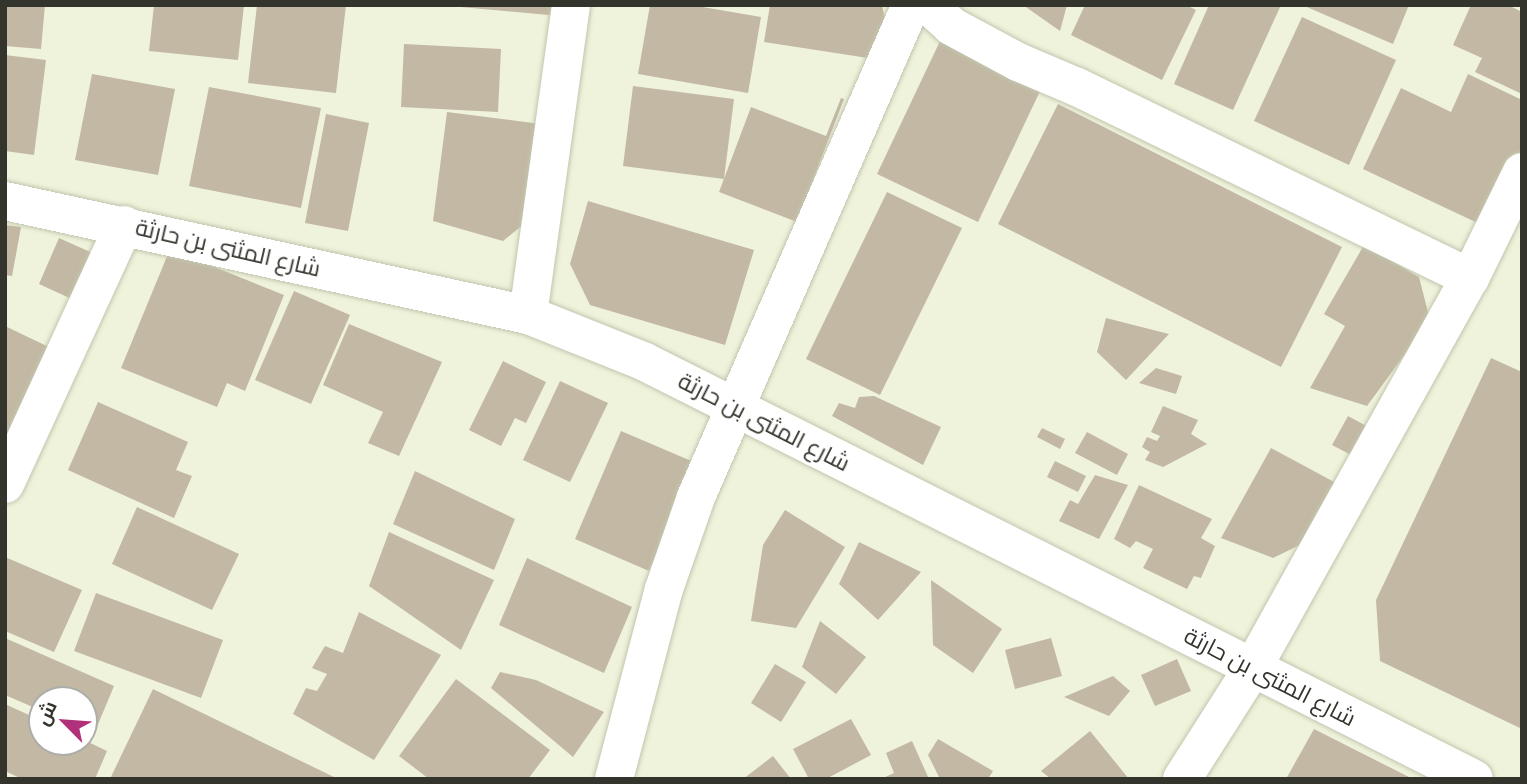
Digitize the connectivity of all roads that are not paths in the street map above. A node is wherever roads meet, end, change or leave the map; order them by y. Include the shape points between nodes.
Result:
1 (571, 5) edge
2 (911, 5) edge
3 (928, 5) edge
4 (1522, 172) edge
5 (5, 201) edge
6 (124, 225) junction
7 (1470, 278) junction
8 (528, 315) junction
9 (734, 407) junction
10 (5, 484) edge
11 (1252, 669) junction
12 (614, 779) edge
13 (1182, 779) edge
14 (1474, 779) edge

1 - 8 street
2 - 9 street
3 - 7 street via 951,26 1018,62
4 - 7 street
5 - 6 street, شارع المثنى بن حارثة
6 - 8 street, شارع المثنى بن حارثة
6 - 10 street
7 - 11 street
8 - 9 street, شارع المثنى بن حارثة via 643,361
9 - 11 street, شارع المثنى بن حارثة
9 - 12 street via 664,589
11 - 13 street
11 - 14 street, شارع المثنى بن حارثة

